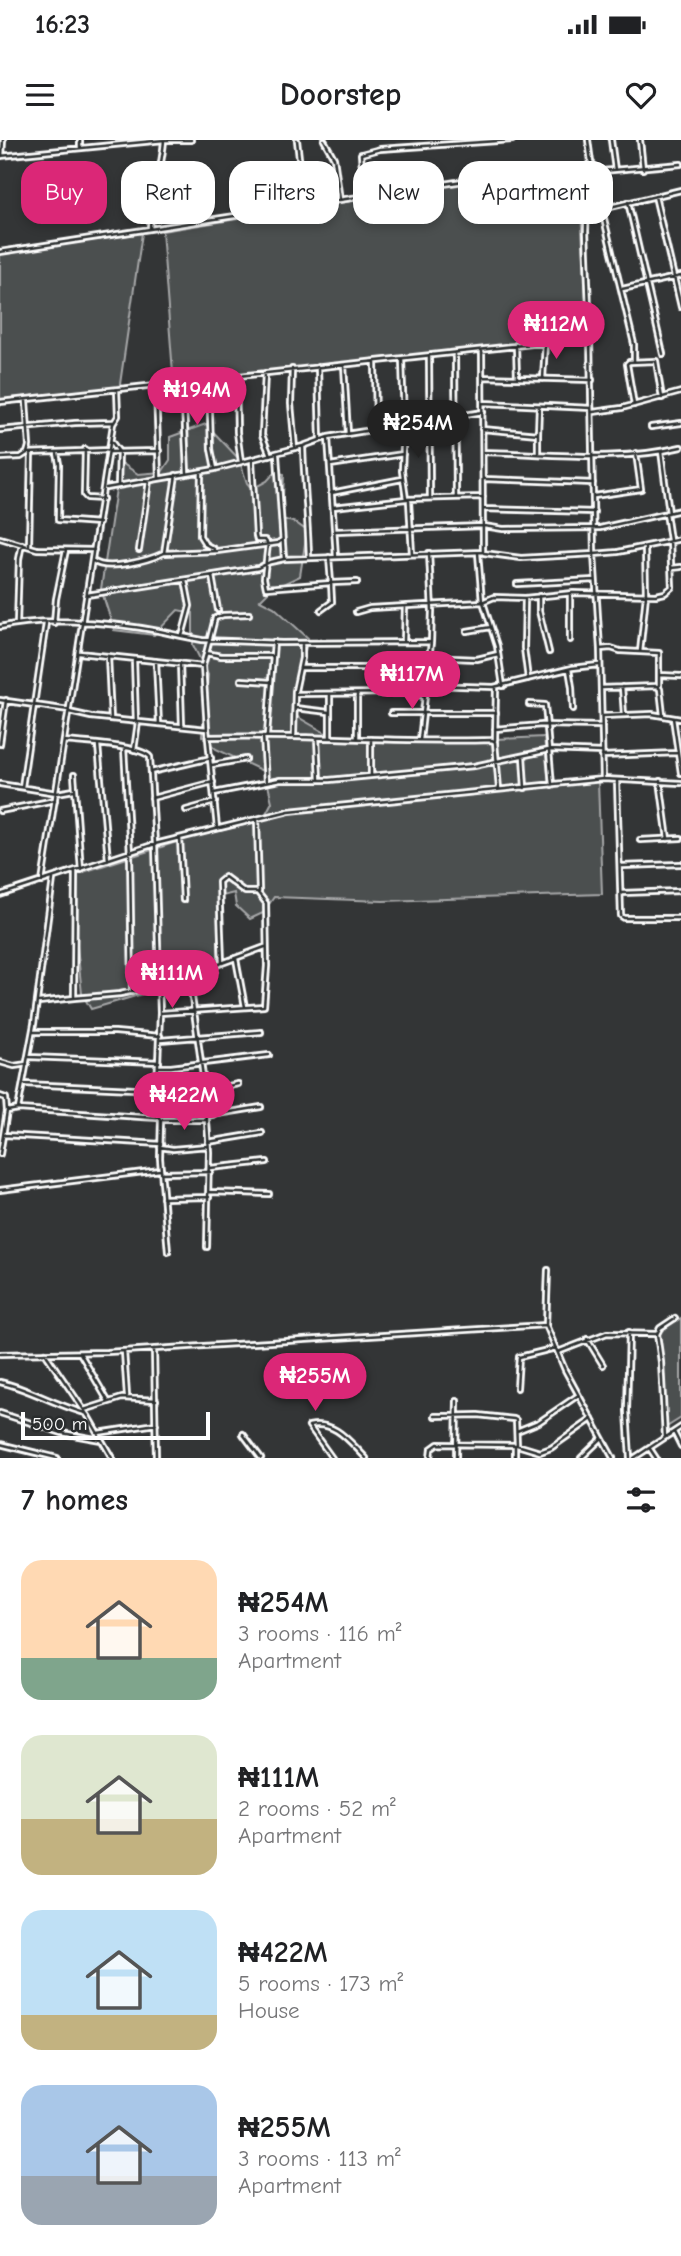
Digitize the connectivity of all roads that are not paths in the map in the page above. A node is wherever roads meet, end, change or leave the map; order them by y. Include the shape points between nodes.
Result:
1 (3, 140) edge
2 (80, 140) edge
3 (164, 140) edge
4 (191, 140) edge
5 (297, 140) edge
6 (324, 140) edge
7 (512, 140) edge
8 (588, 140) edge
9 (611, 140) edge
10 (640, 140) edge
11 (80, 148) junction
12 (1, 156) edge
13 (299, 161) edge
14 (362, 161) edge
15 (591, 161) edge
16 (681, 164) edge
17 (643, 169) junction
18 (615, 170) joint
19 (681, 192) edge
20 (655, 196) junction
21 (353, 198) edge
22 (340, 200) joint
23 (628, 202) junction
24 (613, 206) edge
25 (229, 217) edge
26 (587, 224) edge
27 (606, 224) edge
28 (150, 229) junction
29 (0, 252) edge
30 (681, 276) edge
31 (674, 278) junction
32 (647, 285) junction
33 (620, 286) junction
34 (681, 307) edge
35 (590, 337) junction
36 (545, 343) junction
37 (516, 345) junction
38 (482, 350) junction
39 (455, 352) junction
40 (663, 354) dead end
41 (429, 356) junction
42 (402, 359) junction
43 (375, 362) junction
44 (634, 362) junction
45 (344, 365) junction
46 (318, 367) junction
47 (292, 369) junction
48 (265, 373) junction
49 (236, 376) junction
50 (482, 377) junction
51 (209, 379) junction
52 (517, 379) junction
53 (543, 379) junction
54 (592, 380) junction
55 (183, 382) junction
56 (156, 386) junction
57 (117, 390) junction
58 (681, 392) edge
59 (662, 397) junction
60 (26, 400) junction
61 (0, 402) edge
62 (483, 403) junction
63 (634, 405) junction
64 (539, 406) junction
65 (593, 410) junction
66 (483, 412) junction
67 (456, 416) junction
68 (429, 420) junction
69 (113, 422) junction
70 (681, 423) edge
71 (404, 424) junction
72 (651, 427) dead end
73 (28, 428) junction
74 (376, 429) junction
75 (482, 429) junction
76 (0, 430) edge
77 (348, 434) junction
78 (538, 434) junction
79 (328, 437) junction
80 (320, 440) junction
81 (111, 441) junction
82 (303, 446) junction
83 (681, 447) edge
84 (295, 448) junction
85 (85, 449) junction
86 (110, 451) junction
87 (159, 451) junction
88 (661, 451) junction
89 (57, 452) junction
90 (119, 452) junction
91 (483, 452) junction
92 (29, 453) junction
93 (277, 453) junction
94 (636, 453) junction
95 (402, 454) junction
96 (538, 454) junction
97 (270, 455) junction
98 (593, 456) junction
99 (0, 458) edge
100 (252, 460) junction
101 (241, 462) junction
102 (330, 465) junction
103 (215, 469) junction
104 (201, 471) junction
105 (187, 473) junction
106 (176, 475) junction
107 (159, 478) junction
108 (402, 479) junction
109 (484, 479) junction
110 (149, 480) junction
111 (593, 483) junction
112 (118, 486) junction
113 (104, 488) junction
114 (331, 493) junction
115 (594, 496) junction
116 (456, 497) junction
117 (483, 497) junction
118 (430, 498) junction
119 (103, 499) junction
120 (407, 499) junction
121 (333, 507) junction
122 (484, 509) junction
123 (681, 510) edge
124 (594, 512) junction
125 (668, 513) junction
126 (99, 523) junction
127 (484, 526) junction
128 (411, 528) junction
129 (595, 528) junction
130 (335, 531) junction
131 (0, 538) edge
132 (681, 539) edge
133 (282, 540) junction
134 (670, 540) junction
135 (22, 544) junction
136 (268, 544) junction
137 (29, 546) junction
138 (645, 546) junction
139 (66, 549) junction
140 (94, 550) junction
141 (139, 550) dead end
142 (217, 551) junction
143 (478, 552) junction
144 (483, 552) junction
145 (164, 553) junction
146 (429, 553) junction
147 (412, 554) junction
148 (594, 554) junction
149 (309, 557) junction
150 (329, 557) junction
151 (336, 557) junction
152 (284, 559) junction
153 (93, 561) junction
154 (266, 566) junction
155 (681, 567) edge
156 (671, 568) junction
157 (212, 576) junction
158 (185, 580) junction
159 (595, 580) junction
160 (357, 582) dead end
161 (331, 583) junction
162 (517, 584) dead end
163 (88, 588) junction
164 (96, 593) junction
165 (596, 593) junction
166 (570, 594) junction
167 (87, 595) junction
168 (646, 595) junction
169 (539, 596) junction
170 (525, 598) junction
171 (482, 602) junction
172 (432, 605) junction
173 (405, 607) junction
174 (218, 610) dead end
175 (321, 610) dead end
176 (356, 612) dead end
177 (249, 614) dead end
178 (46, 623) junction
179 (54, 623) junction
180 (18, 624) junction
181 (83, 624) junction
182 (491, 627) junction
183 (0, 628) edge
184 (467, 631) dead end
185 (182, 636) junction
186 (209, 640) junction
187 (570, 640) dead end
188 (404, 641) junction
189 (274, 642) junction
190 (431, 642) junction
191 (302, 643) junction
192 (600, 649) junction
193 (549, 652) dead end
194 (640, 652) junction
195 (79, 653) junction
196 (206, 653) junction
197 (498, 654) junction
198 (108, 656) junction
199 (272, 656) junction
200 (429, 657) junction
201 (134, 659) junction
202 (156, 661) junction
203 (180, 663) junction
204 (599, 665) junction
205 (203, 666) junction
206 (300, 668) junction
207 (427, 668) junction
208 (569, 669) junction
209 (660, 675) junction
210 (681, 676) edge
211 (528, 679) junction
212 (241, 680) dead end
213 (271, 682) junction
214 (426, 685) junction
215 (503, 686) junction
216 (496, 687) junction
217 (622, 687) junction
218 (601, 688) junction
219 (659, 688) junction
220 (295, 694) junction
221 (358, 694) junction
222 (330, 695) junction
223 (425, 695) junction
224 (0, 700) edge
225 (6, 701) junction
226 (34, 705) junction
227 (529, 705) dead end
228 (295, 708) junction
229 (573, 709) dead end
230 (69, 711) junction
231 (330, 712) junction
232 (391, 713) dead end
233 (424, 713) junction
234 (496, 713) junction
235 (624, 714) junction
236 (602, 716) junction
237 (663, 716) junction
238 (673, 718) junction
239 (111, 719) junction
240 (681, 719) edge
241 (137, 722) junction
242 (159, 724) junction
243 (547, 725) junction
244 (182, 726) junction
245 (602, 726) junction
246 (207, 729) junction
247 (495, 729) junction
248 (265, 735) junction
249 (294, 735) junction
250 (208, 737) junction
251 (317, 737) junction
252 (330, 737) junction
253 (357, 738) junction
254 (371, 739) junction
255 (420, 740) junction
256 (495, 740) junction
257 (64, 741) junction
258 (0, 744) edge
259 (97, 745) junction
260 (124, 748) junction
261 (134, 750) junction
262 (549, 750) junction
263 (677, 752) junction
264 (602, 754) junction
265 (523, 755) junction
266 (211, 758) junction
267 (246, 759) dead end
268 (497, 760) junction
269 (212, 765) junction
270 (151, 772) junction
271 (681, 773) edge
272 (74, 775) dead end
273 (370, 776) junction
274 (603, 779) junction
275 (319, 780) junction
276 (617, 781) junction
277 (660, 781) junction
278 (213, 782) junction
279 (266, 782) junction
280 (681, 783) edge
281 (0, 784) edge
282 (552, 785) junction
283 (22, 787) junction
284 (525, 788) junction
285 (499, 789) junction
286 (74, 790) junction
287 (57, 793) junction
288 (214, 793) junction
289 (152, 798) junction
290 (56, 800) junction
291 (215, 802) junction
292 (186, 810) dead end
293 (0, 811) edge
294 (257, 819) junction
295 (218, 828) junction
296 (180, 838) junction
297 (681, 838) edge
298 (668, 839) junction
299 (640, 840) dead end
300 (155, 844) junction
301 (130, 854) junction
302 (108, 861) junction
303 (681, 864) edge
304 (621, 866) junction
305 (81, 870) junction
306 (75, 872) junction
307 (53, 879) junction
308 (42, 882) junction
309 (681, 891) edge
310 (258, 893) junction
311 (622, 893) junction
312 (0, 895) edge
313 (183, 900) dead end
314 (681, 918) edge
315 (267, 947) junction
316 (236, 959) junction
317 (222, 962) junction
318 (189, 975) junction
319 (158, 986) junction
320 (132, 992) junction
321 (74, 998) junction
322 (37, 1002) junction
323 (246, 1008) junction
324 (194, 1011) junction
325 (160, 1013) junction
326 (33, 1032) junction
327 (261, 1032) dead end
328 (197, 1036) junction
329 (160, 1038) junction
330 (270, 1055) dead end
331 (29, 1057) junction
332 (0, 1062) edge
333 (201, 1063) junction
334 (27, 1064) junction
335 (159, 1064) junction
336 (23, 1084) junction
337 (238, 1084) dead end
338 (156, 1093) junction
339 (205, 1093) junction
340 (0, 1096) edge
341 (261, 1107) dead end
342 (18, 1109) junction
343 (7, 1111) junction
344 (206, 1118) junction
345 (159, 1119) junction
346 (2, 1124) edge
347 (262, 1133) dead end
348 (4, 1135) junction
349 (208, 1144) junction
350 (160, 1145) junction
351 (0, 1154) edge
352 (267, 1162) dead end
353 (210, 1170) junction
354 (161, 1171) junction
355 (0, 1190) edge
356 (209, 1192) junction
357 (269, 1194) dead end
358 (209, 1197) junction
359 (163, 1198) junction
360 (207, 1247) dead end
361 (167, 1252) dead end
362 (548, 1270) dead end
363 (675, 1318) dead end
364 (546, 1325) junction
365 (629, 1332) junction
366 (657, 1334) junction
367 (587, 1339) junction
368 (154, 1349) junction
369 (557, 1350) junction
370 (124, 1351) junction
371 (45, 1353) junction
372 (80, 1353) junction
373 (0, 1354) edge
374 (603, 1366) dead end
375 (0, 1382) edge
376 (517, 1388) dead end
377 (578, 1395) junction
378 (127, 1398) junction
379 (156, 1400) junction
380 (108, 1401) junction
381 (457, 1401) dead end
382 (85, 1412) junction
383 (0, 1413) edge
384 (457, 1415) junction
385 (435, 1416) dead end
386 (592, 1419) junction
387 (156, 1424) junction
388 (681, 1427) edge
389 (517, 1431) junction
390 (674, 1432) junction
391 (98, 1433) junction
392 (243, 1434) dead end
393 (665, 1437) junction
394 (602, 1438) junction
395 (101, 1440) junction
396 (0, 1444) edge
397 (456, 1444) junction
398 (516, 1445) junction
399 (681, 1446) edge
400 (649, 1448) junction
401 (57, 1458) edge
402 (112, 1458) edge
403 (156, 1458) edge
404 (261, 1458) edge
405 (332, 1458) edge
406 (366, 1458) edge
407 (430, 1458) edge
408 (456, 1458) edge
409 (515, 1458) edge
410 (581, 1458) edge
411 (613, 1458) edge
412 (632, 1458) edge
413 (656, 1458) edge

1 - 12 street
2 - 11 street
3 - 4 street
3 - 11 street
3 - 28 street
5 - 13 street
6 - 22 street via 334,158
7 - 14 street via 380,149 361,154
8 - 15 street
9 - 18 street
10 - 17 street
11 - 12 street
16 - 17 street
17 - 18 street
19 - 20 street
20 - 23 street
20 - 31 street
21 - 22 street
23 - 24 street
23 - 32 street
25 - 28 street
26 - 35 street
27 - 33 street
28 - 29 street
30 - 31 street
31 - 32 street
31 - 34 street
32 - 33 street
32 - 40 street
33 - 44 street
35 - 36 street
35 - 54 street
36 - 37 street
36 - 53 street
37 - 38 street
37 - 52 street
38 - 39 street
38 - 50 street
39 - 41 street
39 - 67 street
41 - 42 street
41 - 68 street
42 - 43 street
42 - 71 street
43 - 45 street
43 - 74 street
44 - 59 street via 656,361
44 - 63 street via 627,364
45 - 46 street
45 - 77 street
46 - 47 street
46 - 80 street
47 - 48 street
47 - 84 street
48 - 49 street
48 - 97 street via 262,435
49 - 51 street
49 - 101 street
50 - 52 street
50 - 62 street
51 - 55 street
51 - 103 street
52 - 53 street
53 - 54 street
54 - 65 street
55 - 56 street
55 - 105 street
56 - 57 street
56 - 87 street
57 - 60 street
57 - 69 street via 118,416
58 - 59 street
59 - 63 street
60 - 61 street
60 - 73 street
62 - 64 street
62 - 66 street
63 - 65 street
64 - 65 street
64 - 78 street
65 - 98 street
66 - 67 street
66 - 75 street
67 - 68 street
67 - 116 street
68 - 71 street
68 - 118 street
69 - 73 street
69 - 81 street
70 - 72 street
71 - 74 street
71 - 95 street
73 - 76 street
73 - 92 street
74 - 77 street
75 - 78 street
75 - 91 street
77 - 79 street
78 - 96 street
79 - 80 street
79 - 102 street
80 - 82 street
81 - 86 street
81 - 90 street
82 - 84 street
82 - 149 street
83 - 88 street
84 - 93 street
85 - 86 street
85 - 89 street
85 - 119 street via 84,495
86 - 90 street
86 - 113 street
87 - 90 street
87 - 107 street
88 - 94 street
88 - 125 street
89 - 92 street
89 - 126 street via 58,520
90 - 112 street
91 - 96 street
91 - 109 street
92 - 99 street
92 - 137 street
93 - 97 street
93 - 133 street
94 - 98 street
94 - 115 street via 641,489
95 - 102 street
95 - 108 street
96 - 98 street
97 - 100 street
98 - 111 street
100 - 101 street
100 - 136 street via 256,539
101 - 103 street
102 - 114 street
103 - 104 street
104 - 105 street
104 - 142 street via 200,537
105 - 106 street
106 - 107 street
106 - 145 street
107 - 110 street
108 - 114 street
108 - 120 street
109 - 111 street
109 - 117 street
110 - 112 street
110 - 141 street
111 - 115 street
112 - 113 street
113 - 119 street
114 - 121 street
115 - 124 street
116 - 117 street
116 - 118 street
117 - 122 street
118 - 120 street
119 - 126 street
120 - 121 street
120 - 128 street
121 - 130 street
122 - 124 street
122 - 127 street
123 - 125 street
124 - 129 street
125 - 129 street
125 - 134 street
126 - 140 street
127 - 128 street
127 - 129 street
127 - 144 street
128 - 130 street
128 - 147 street
129 - 148 street
130 - 151 street
131 - 135 street
132 - 134 street
133 - 136 street
133 - 152 street
134 - 138 street
134 - 156 street
135 - 137 street
135 - 180 street
136 - 142 street
136 - 154 street
137 - 139 street
138 - 148 street
138 - 168 street
139 - 140 street
139 - 179 street
140 - 153 street
142 - 145 street
143 - 144 street
143 - 146 street
143 - 171 street
144 - 148 street via 521,558
145 - 153 street via 111,565
146 - 147 street
146 - 172 street
147 - 151 street
148 - 159 street
149 - 150 street
149 - 152 street
150 - 151 street
150 - 161 street
152 - 154 street
153 - 163 street
154 - 157 street
154 - 161 street via 268,589
155 - 156 street
156 - 168 street via 671,587 665,593
157 - 158 street
157 - 174 street
158 - 164 street
158 - 185 street via 190,606
159 - 162 street
159 - 165 street
160 - 161 street
161 - 175 street via 332,602
163 - 164 street
163 - 167 street
164 - 167 street
165 - 166 street
165 - 168 street
165 - 192 street
166 - 169 street
166 - 187 street
167 - 181 street
168 - 194 street
169 - 170 street
169 - 193 street
170 - 171 street via 494,597
170 - 211 street
171 - 172 street
171 - 182 street
172 - 173 street
172 - 190 street
173 - 176 street
173 - 188 street
177 - 186 street via 216,617
178 - 179 street
178 - 180 street
178 - 226 street
179 - 181 street
180 - 183 street
181 - 185 street via 135,625
181 - 195 street
182 - 184 street
182 - 197 street
185 - 186 street
186 - 189 street
186 - 196 street
188 - 190 street
188 - 191 street
189 - 191 street
189 - 199 street
190 - 200 street
191 - 206 street
192 - 194 street
192 - 204 street
194 - 209 street via 659,653
195 - 198 street
195 - 230 street
196 - 199 street
196 - 205 street
197 - 200 street via 477,659
197 - 215 street
198 - 201 street
198 - 239 street
199 - 213 street
200 - 207 street
201 - 202 street
201 - 241 street
202 - 203 street
202 - 242 street
203 - 205 street
203 - 244 street
204 - 208 street
204 - 218 street
205 - 246 street
206 - 207 street
206 - 220 street
207 - 214 street
208 - 211 street
208 - 229 street
209 - 210 street
209 - 219 street
211 - 215 street
212 - 213 street
213 - 248 street
214 - 216 street
214 - 223 street
215 - 216 street
216 - 234 street
217 - 218 street
217 - 219 street
217 - 235 street
218 - 236 street
219 - 237 street
220 - 222 street
220 - 228 street
221 - 222 street
221 - 223 street
221 - 253 street
222 - 231 street
223 - 233 street
224 - 225 street
225 - 226 street
225 - 258 street
226 - 230 street
226 - 283 street
227 - 243 street via 545,704
228 - 231 street
228 - 249 street
230 - 239 street
230 - 257 street
231 - 252 street
232 - 233 street
233 - 234 street
233 - 255 street
234 - 247 street
235 - 236 street
235 - 237 street
236 - 245 street
237 - 238 street
238 - 240 street
238 - 263 street
239 - 241 street
241 - 242 street
241 - 261 street
242 - 244 street
243 - 245 street
243 - 247 street
243 - 262 street
244 - 246 street
245 - 264 street
246 - 250 street
247 - 256 street
248 - 249 street
248 - 250 street
248 - 279 street
249 - 251 street
250 - 266 street
251 - 252 street
251 - 275 street
252 - 253 street
253 - 254 street
254 - 255 street
254 - 273 street
255 - 256 street
256 - 268 street
257 - 259 street
257 - 287 street
259 - 260 street
259 - 302 street
260 - 261 street
260 - 301 street
261 - 270 street via 149,754
262 - 264 street
262 - 265 street
262 - 282 street
263 - 264 street
263 - 271 street
264 - 274 street
265 - 268 street
265 - 284 street
266 - 269 street
266 - 270 street
267 - 269 street
268 - 273 street
268 - 285 street
269 - 278 street
270 - 289 street
272 - 286 street
273 - 275 street
274 - 276 street
274 - 282 street
275 - 279 street
276 - 277 street
276 - 304 street
277 - 280 street
277 - 298 street
278 - 288 street
278 - 289 street
279 - 288 street
281 - 283 street
282 - 284 street
283 - 287 street
284 - 285 street
285 - 294 street via 289,811
286 - 287 street
286 - 305 street
287 - 290 street
288 - 291 street
289 - 300 street
290 - 293 street
290 - 308 street
291 - 292 street
291 - 295 street
294 - 295 street
294 - 310 street
295 - 296 street
296 - 300 street
296 - 313 street
297 - 298 street
298 - 299 street
300 - 301 street
300 - 319 street
301 - 302 street
301 - 320 street
302 - 305 street
303 - 304 street
304 - 311 street
305 - 306 street
306 - 307 street
306 - 321 street
307 - 308 street
307 - 322 street
308 - 312 street
309 - 311 street
310 - 315 street via 265,903
310 - 317 street via 245,892 225,877 220,880
311 - 314 street via 622,918
315 - 316 street
315 - 323 street via 264,1006
316 - 317 street
316 - 323 street
317 - 318 street
318 - 319 street
318 - 324 street
319 - 320 street
319 - 325 street
320 - 321 street
321 - 322 street
322 - 326 street
323 - 324 street
324 - 325 street
324 - 328 street
325 - 329 street
326 - 329 street via 115,1032
326 - 331 street
327 - 328 street
328 - 329 street
328 - 333 street
329 - 335 street
330 - 333 street
331 - 334 street
331 - 335 street
332 - 334 street
333 - 335 street
333 - 339 street
334 - 336 street
335 - 338 street
336 - 338 street
336 - 342 street
337 - 339 street
338 - 339 street
338 - 345 street
339 - 344 street
340 - 343 street via 6,1098
341 - 344 street
342 - 343 street
342 - 345 street
343 - 346 street
344 - 345 street
344 - 349 street
345 - 350 street
346 - 348 street
347 - 349 street
348 - 350 street
348 - 351 street
349 - 350 street via 173,1149
349 - 353 street
350 - 354 street
352 - 353 street
353 - 354 street
353 - 356 street
354 - 355 street
354 - 359 street
356 - 357 street
356 - 358 street
358 - 359 street
358 - 360 street
359 - 361 street
362 - 364 street
363 - 366 street
364 - 368 street
364 - 369 street
365 - 366 street
365 - 367 street
365 - 412 street via 627,1411
366 - 393 street
367 - 369 street
367 - 374 street
368 - 370 street
368 - 379 street
369 - 376 street via 519,1357
369 - 377 street
370 - 372 street
370 - 378 street
371 - 372 street
371 - 373 street
371 - 382 street
372 - 380 street
375 - 382 street
377 - 386 street
377 - 389 street
378 - 379 street
378 - 380 street
379 - 387 street
380 - 382 street
381 - 384 street
382 - 391 street
383 - 395 street
384 - 385 street
384 - 389 street via 514,1419
384 - 397 street
386 - 394 street
386 - 398 street via 540,1452
387 - 391 street
387 - 403 street
388 - 390 street
389 - 398 street
390 - 393 street
390 - 399 street
391 - 395 street
392 - 404 street
393 - 400 street
394 - 410 street
394 - 411 street
395 - 402 street
396 - 401 street
397 - 398 street
397 - 407 street via 438,1444 431,1449
397 - 408 street
398 - 409 street
400 - 412 street
400 - 413 street
405 - 406 street via 309,1426 335,1428

